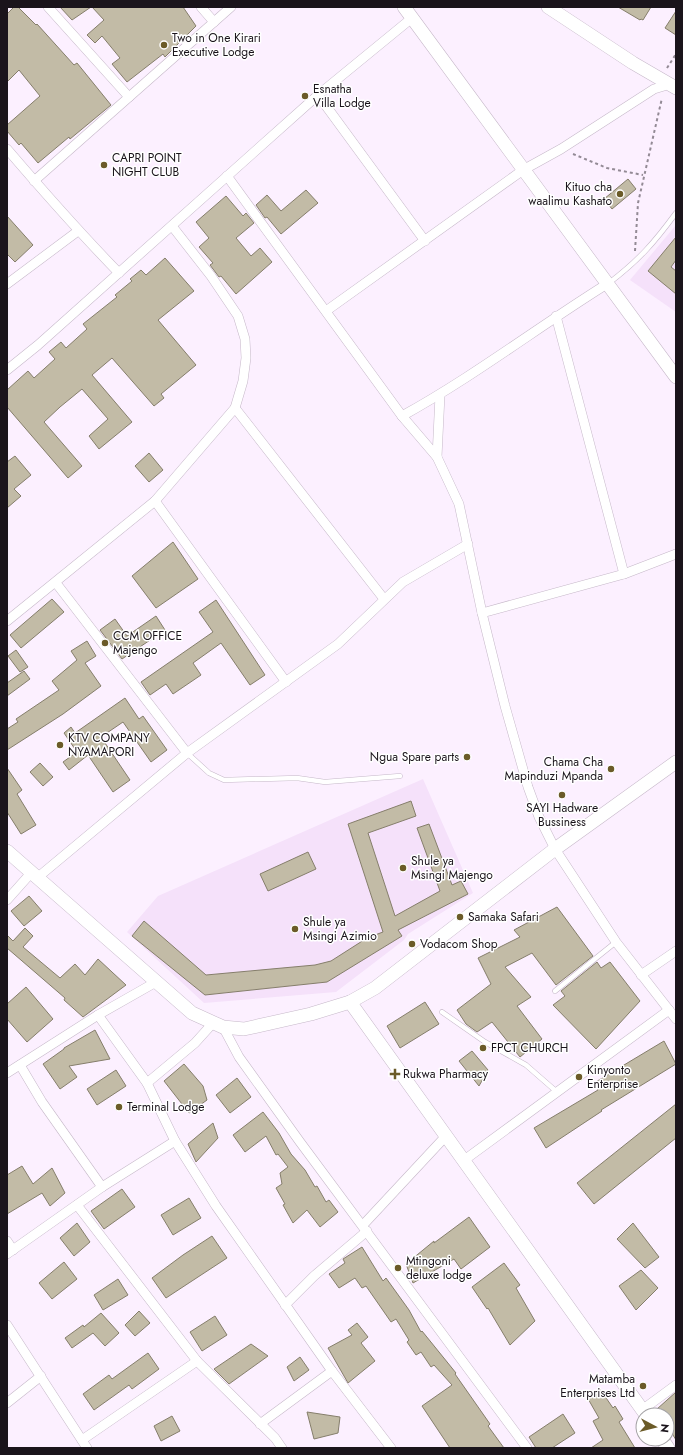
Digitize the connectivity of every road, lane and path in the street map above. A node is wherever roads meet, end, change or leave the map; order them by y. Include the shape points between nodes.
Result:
1 (48, 7) edge
2 (201, 7) edge
3 (231, 7) edge
4 (404, 7) edge
5 (548, 7) edge
6 (412, 18) junction
7 (214, 22) junction
8 (676, 54) edge
9 (667, 85) edge
10 (318, 95) junction
11 (129, 97) junction
12 (7, 149) edge
13 (561, 149) junction
14 (523, 170) junction
15 (644, 175) junction
16 (227, 176) junction
17 (34, 180) junction
18 (676, 213) edge
19 (172, 226) junction
20 (78, 231) junction
21 (425, 241) junction
22 (634, 264) junction
23 (119, 273) junction
24 (7, 284) edge
25 (607, 284) junction
26 (326, 312) junction
27 (556, 316) junction
28 (7, 370) edge
29 (676, 377) edge
30 (440, 395) junction
31 (235, 408) junction
32 (402, 416) junction
33 (437, 457) junction
34 (155, 502) junction
35 (468, 544) junction
36 (676, 554) edge
37 (624, 574) junction
38 (56, 583) junction
39 (384, 599) junction
40 (482, 613) junction
41 (7, 622) edge
42 (286, 682) junction
43 (187, 754) junction
44 (676, 762) edge
45 (400, 776) dead end
46 (555, 849) junction
47 (7, 851) edge
48 (34, 875) junction
49 (7, 900) edge
50 (616, 942) junction
51 (676, 950) edge
52 (641, 975) junction
53 (156, 982) junction
54 (555, 991) dead end
55 (350, 1002) junction
56 (669, 1010) junction
57 (442, 1012) dead end
58 (98, 1015) junction
59 (676, 1019) edge
60 (218, 1025) junction
61 (20, 1065) junction
62 (7, 1073) edge
63 (147, 1083) junction
64 (557, 1092) junction
65 (445, 1136) junction
66 (175, 1141) junction
67 (463, 1161) junction
68 (102, 1186) junction
69 (77, 1205) junction
70 (365, 1228) junction
71 (7, 1241) edge
72 (10, 1252) edge
73 (285, 1305) junction
74 (7, 1325) edge
75 (197, 1361) junction
76 (332, 1371) junction
77 (41, 1376) junction
78 (676, 1385) edge
79 (7, 1403) edge
80 (640, 1407) edge
81 (650, 1407) edge
82 (260, 1424) junction
83 (82, 1440) junction
84 (87, 1448) edge
85 (282, 1448) edge
86 (391, 1448) edge
87 (527, 1448) edge

1 - 11 street
2 - 7 street
3 - 7 street
4 - 6 street
5 - 9 street
6 - 10 street
6 - 14 street
7 - 11 street
8 - 9 path
9 - 13 street via 654,89
9 - 15 path
10 - 16 street
10 - 21 street
11 - 17 street
12 - 17 street
13 - 14 street
13 - 15 path via 607,168
14 - 21 street
14 - 25 street
15 - 22 path via 635,228
16 - 19 street
16 - 26 street
17 - 20 street
18 - 22 lane via 654,243
19 - 23 street
19 - 31 street via 238,316 245,339 246,358 243,381
20 - 23 street
20 - 24 street
21 - 26 street
22 - 25 lane
23 - 28 street
25 - 27 street
25 - 29 street
26 - 32 street
27 - 30 street
27 - 37 street
30 - 32 street
30 - 33 street
31 - 34 street
31 - 39 street
32 - 33 street
33 - 35 street via 459,504
34 - 38 street
34 - 42 street
35 - 39 street via 403,582
35 - 40 street
36 - 37 street
37 - 40 street
38 - 41 street
38 - 43 street
39 - 42 street via 338,644
40 - 46 street via 528,787 539,818
42 - 43 street
43 - 45 lane via 209,773 224,780 297,778 325,782
43 - 48 street
44 - 46 street
46 - 50 street
46 - 55 street via 375,988
47 - 48 street
48 - 49 street
48 - 53 street
50 - 52 street
50 - 54 lane
51 - 52 street
52 - 56 street
53 - 58 street
53 - 60 street via 192,1013
55 - 60 street via 262,1026 244,1028
55 - 65 street
56 - 59 street
56 - 64 street
57 - 64 lane via 463,1029 526,1065
58 - 61 street
58 - 63 street
60 - 63 street
60 - 70 street
61 - 62 street
61 - 68 street via 42,1102
63 - 66 street
64 - 67 street
65 - 67 street
65 - 70 street
66 - 68 street
66 - 73 street via 188,1164
67 - 80 street
68 - 69 street
69 - 72 street
69 - 75 street
70 - 73 street
70 - 87 street
71 - 72 street
73 - 76 street
74 - 77 street
75 - 82 street
75 - 83 street
76 - 82 street
76 - 86 street
77 - 79 street
77 - 83 street
78 - 81 street
82 - 85 street
83 - 84 street

